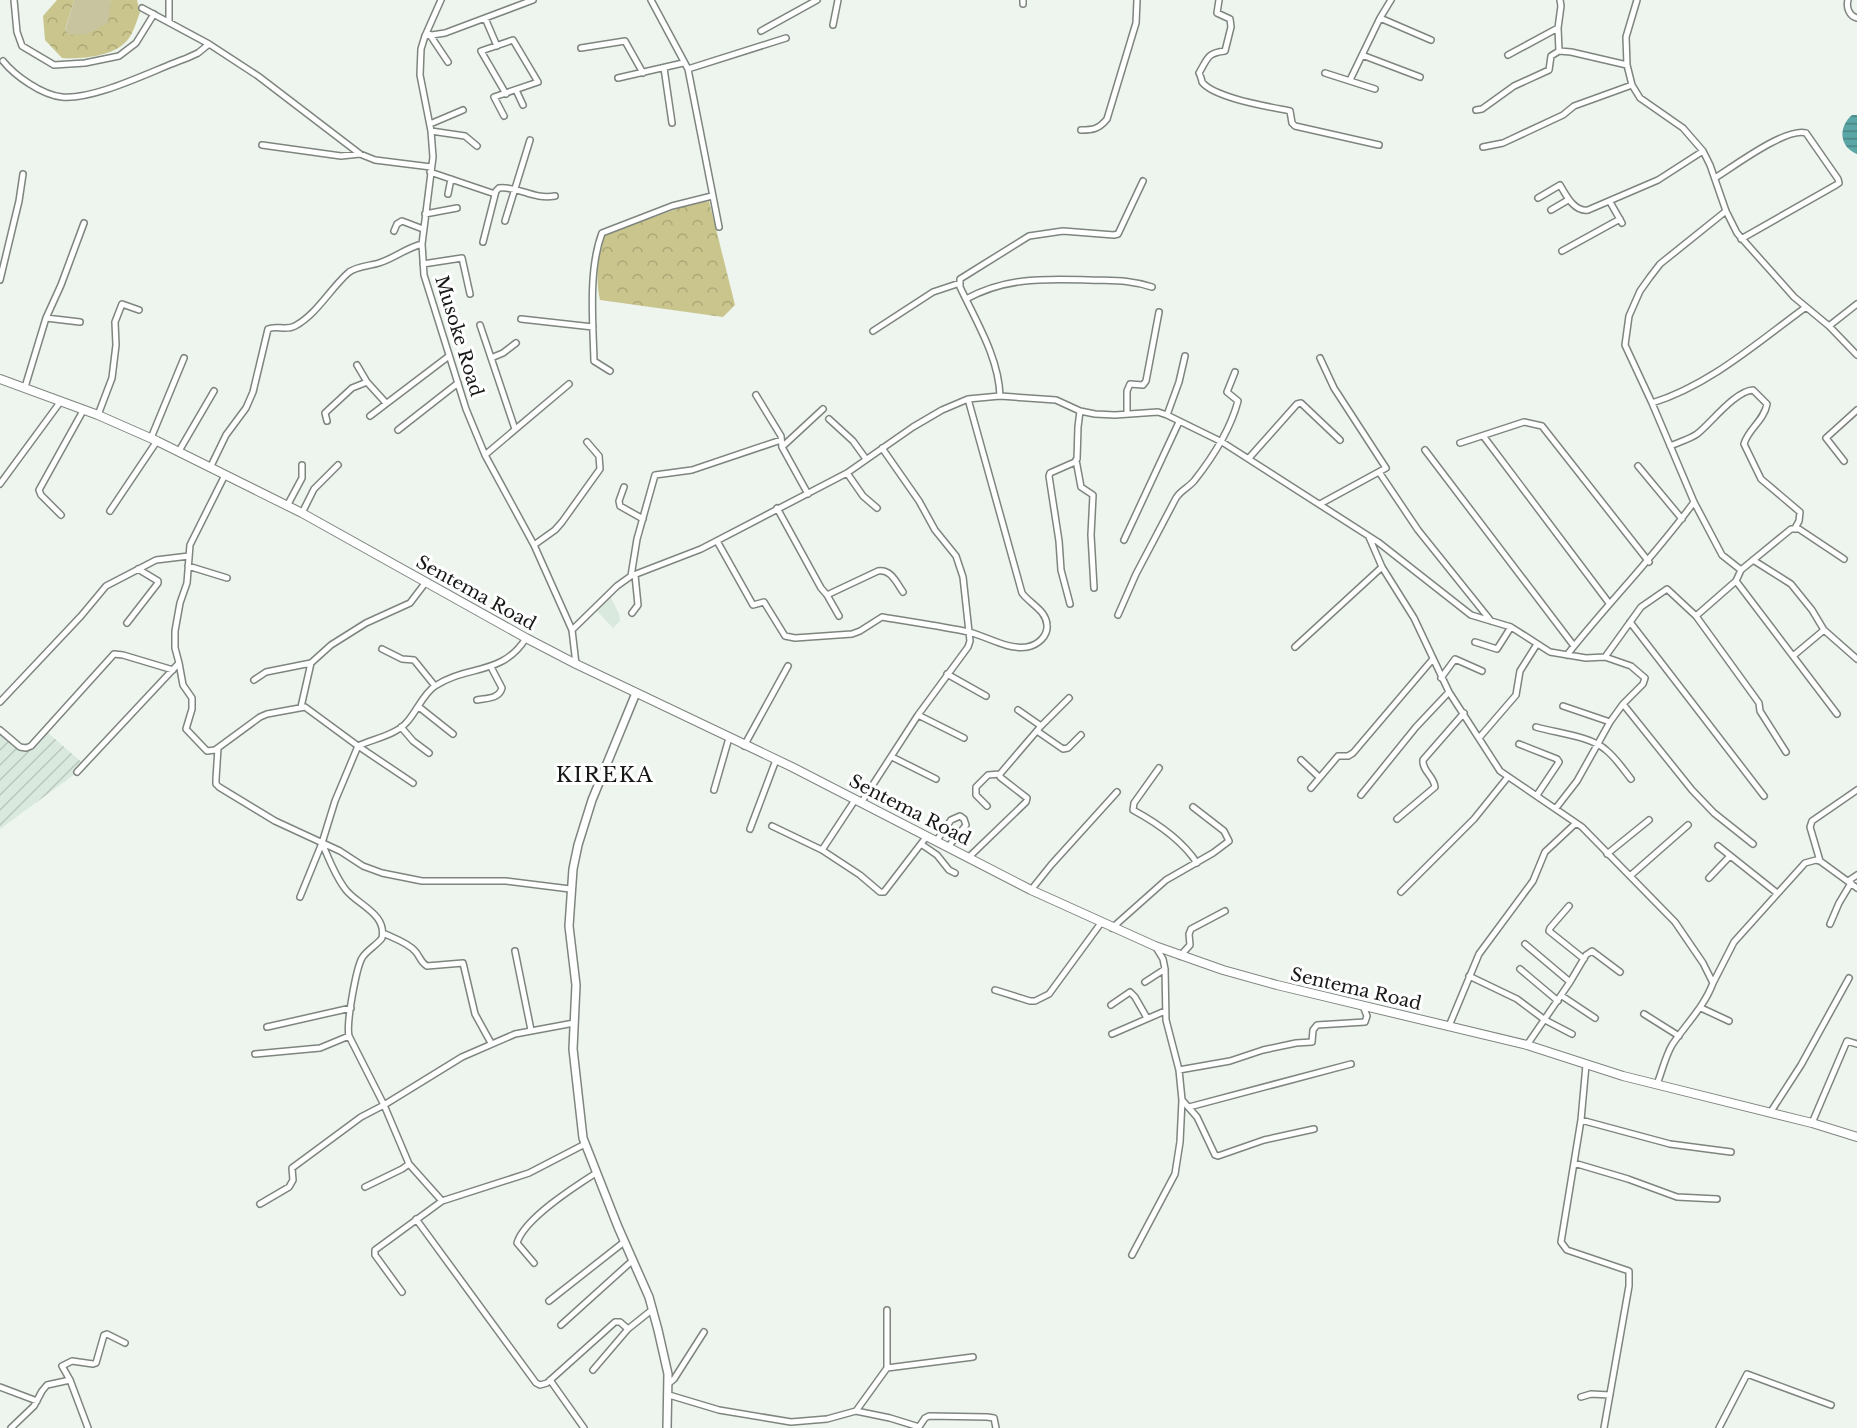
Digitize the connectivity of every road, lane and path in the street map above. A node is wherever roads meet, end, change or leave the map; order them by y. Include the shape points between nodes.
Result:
1 (14, 0) edge
2 (169, 0) edge
3 (441, 0) edge
4 (533, 0) edge
5 (651, 0) edge
6 (817, 0) edge
7 (838, 0) edge
8 (1137, 0) edge
9 (1219, 0) edge
10 (1392, 0) edge
11 (1560, 0) edge
12 (1637, 0) edge
13 (1848, 0) edge
14 (142, 8) dead end
15 (154, 14) junction
16 (486, 18) junction
17 (1380, 18) junction
18 (1857, 18) edge
19 (169, 22) junction
20 (833, 25) dead end
21 (1558, 28) junction
22 (762, 31) dead end
23 (428, 36) junction
24 (786, 38) dead end
25 (1431, 40) dead end
26 (209, 44) junction
27 (496, 46) junction
28 (581, 48) dead end
29 (1559, 51) junction
30 (1362, 54) junction
31 (1508, 55) dead end
32 (3, 61) dead end
33 (448, 62) dead end
34 (683, 63) junction
35 (1627, 65) junction
36 (664, 68) junction
37 (688, 69) junction
38 (643, 73) junction
39 (1325, 74) dead end
40 (1420, 77) dead end
41 (618, 78) dead end
42 (1350, 80) junction
43 (1632, 85) junction
44 (1375, 89) dead end
45 (516, 90) junction
46 (506, 94) junction
47 (523, 105) dead end
48 (463, 110) dead end
49 (1476, 110) dead end
50 (504, 116) dead end
51 (672, 123) dead end
52 (430, 124) junction
53 (1081, 130) dead end
54 (431, 131) junction
55 (530, 140) dead end
56 (262, 145) dead end
57 (1379, 145) dead end
58 (477, 146) dead end
59 (1483, 147) dead end
60 (1703, 151) junction
61 (360, 154) junction
62 (431, 169) junction
63 (23, 174) dead end
64 (1715, 178) junction
65 (451, 179) junction
66 (1143, 181) dead end
67 (515, 190) junction
68 (448, 194) dead end
69 (495, 194) junction
70 (555, 196) dead end
71 (712, 196) junction
72 (1538, 198) dead end
73 (1568, 200) junction
74 (1610, 202) junction
75 (457, 207) dead end
76 (1551, 210) dead end
77 (1726, 211) junction
78 (425, 214) junction
79 (505, 221) dead end
80 (84, 223) dead end
81 (719, 227) dead end
82 (423, 229) junction
83 (394, 231) dead end
84 (1741, 239) junction
85 (483, 242) dead end
86 (422, 244) junction
87 (1562, 251) dead end
88 (423, 264) junction
89 (0, 280) edge
90 (960, 283) junction
91 (1152, 287) dead end
92 (470, 294) dead end
93 (966, 299) junction
94 (1857, 304) edge
95 (1806, 307) junction
96 (139, 309) dead end
97 (1159, 312) dead end
98 (46, 318) junction
99 (521, 319) dead end
100 (80, 322) dead end
101 (480, 324) dead end
102 (1829, 326) junction
103 (593, 327) junction
104 (873, 331) dead end
105 (516, 343) dead end
106 (1857, 355) edge
107 (449, 356) junction
108 (1185, 356) dead end
109 (184, 358) dead end
110 (491, 358) junction
111 (1320, 358) dead end
112 (357, 365) dead end
113 (610, 370) dead end
114 (1235, 372) dead end
115 (0, 379) edge
116 (367, 382) junction
117 (458, 383) junction
118 (569, 384) dead end
119 (25, 387) junction
120 (214, 391) dead end
121 (756, 395) dead end
122 (1000, 396) junction
123 (968, 399) junction
124 (61, 401) junction
125 (386, 402) junction
126 (1652, 403) junction
127 (84, 409) junction
128 (823, 409) dead end
129 (1857, 410) edge
130 (1080, 411) junction
131 (1127, 413) junction
132 (98, 414) junction
133 (1167, 415) junction
134 (370, 416) dead end
135 (829, 419) dead end
136 (327, 421) dead end
137 (1179, 422) junction
138 (515, 429) junction
139 (398, 430) dead end
140 (1484, 437) junction
141 (154, 439) junction
142 (1341, 440) dead end
143 (587, 441) dead end
144 (1222, 442) junction
145 (1460, 443) dead end
146 (782, 444) junction
147 (1670, 446) junction
148 (882, 448) junction
149 (1425, 450) dead end
150 (179, 452) junction
151 (485, 455) junction
152 (1249, 458) junction
153 (866, 459) junction
154 (1076, 460) junction
155 (1844, 461) dead end
156 (303, 465) dead end
157 (338, 465) dead end
158 (1638, 466) dead end
159 (210, 468) junction
160 (1379, 472) junction
161 (847, 473) junction
162 (225, 476) junction
163 (0, 484) edge
164 (624, 487) dead end
165 (808, 494) junction
166 (1694, 502) junction
167 (1320, 504) junction
168 (287, 506) junction
169 (777, 508) junction
170 (877, 508) dead end
171 (110, 511) dead end
172 (302, 513) junction
173 (61, 514) dead end
174 (643, 519) junction
175 (1682, 519) junction
176 (1795, 528) junction
177 (1369, 536) junction
178 (1124, 540) dead end
179 (717, 541) junction
180 (534, 545) junction
181 (189, 556) junction
182 (1844, 559) dead end
183 (1753, 560) junction
184 (1648, 562) junction
185 (188, 566) junction
186 (1382, 567) junction
187 (138, 569) junction
188 (1741, 570) junction
189 (633, 576) junction
190 (227, 578) dead end
191 (1736, 581) junction
192 (426, 582) junction
193 (1094, 588) dead end
194 (903, 592) dead end
195 (827, 595) junction
196 (1609, 603) junction
197 (1070, 604) dead end
198 (632, 614) dead end
199 (1118, 615) dead end
200 (839, 616) dead end
201 (1696, 616) junction
202 (1491, 621) junction
203 (1630, 622) junction
204 (127, 623) dead end
205 (1511, 627) junction
206 (572, 630) junction
207 (1824, 630) junction
208 (970, 633) junction
209 (526, 638) junction
210 (1475, 642) dead end
211 (1537, 644) junction
212 (1575, 646) junction
213 (1295, 647) dead end
214 (382, 649) dead end
215 (1567, 656) junction
216 (1792, 656) junction
217 (1605, 657) junction
218 (1857, 659) edge
219 (1432, 660) junction
220 (179, 663) junction
221 (311, 663) junction
222 (576, 664) junction
223 (788, 666) dead end
224 (491, 667) junction
225 (173, 670) junction
226 (1482, 670) dead end
227 (947, 674) junction
228 (1441, 678) junction
229 (254, 680) dead end
230 (435, 686) junction
231 (1449, 692) junction
232 (636, 693) junction
233 (986, 696) dead end
234 (1069, 698) dead end
235 (477, 700) dead end
236 (0, 702) edge
237 (1623, 704) junction
238 (301, 706) junction
239 (1563, 706) dead end
240 (418, 707) junction
241 (1018, 710) dead end
242 (1464, 713) junction
243 (1837, 714) dead end
244 (918, 715) junction
245 (1610, 722) junction
246 (401, 727) junction
247 (1536, 727) dead end
248 (1039, 728) junction
249 (0, 730) edge
250 (453, 734) dead end
251 (1081, 735) dead end
252 (729, 738) junction
253 (964, 738) dead end
254 (1479, 738) junction
255 (1519, 744) dead end
256 (1596, 744) junction
257 (358, 746) junction
258 (744, 746) junction
259 (218, 748) junction
260 (1786, 752) dead end
261 (429, 753) dead end
262 (892, 757) junction
263 (776, 760) junction
264 (1301, 760) dead end
265 (1159, 768) dead end
266 (77, 772) dead end
267 (1000, 774) junction
268 (1319, 777) junction
269 (1507, 778) junction
270 (936, 779) dead end
271 (1631, 779) dead end
272 (413, 783) dead end
273 (1311, 788) dead end
274 (714, 790) dead end
275 (1857, 790) edge
276 (1118, 792) dead end
277 (1361, 795) dead end
278 (1537, 795) junction
279 (1764, 796) dead end
280 (858, 802) junction
281 (987, 806) dead end
282 (1193, 807) dead end
283 (1556, 808) junction
284 (1397, 819) dead end
285 (1649, 820) dead end
286 (1576, 823) junction
287 (1688, 825) dead end
288 (772, 826) dead end
289 (750, 830) dead end
290 (927, 836) junction
291 (937, 840) junction
292 (322, 843) junction
293 (921, 844) junction
294 (1753, 844) dead end
295 (1718, 846) dead end
296 (948, 847) junction
297 (822, 850) junction
298 (1607, 854) junction
299 (1730, 856) junction
300 (969, 857) junction
301 (1820, 861) junction
302 (1197, 863) junction
303 (955, 873) dead end
304 (1857, 875) edge
305 (1630, 876) junction
306 (1709, 878) dead end
307 (1850, 882) junction
308 (1857, 888) edge
309 (570, 889) junction
310 (1032, 890) junction
311 (1401, 892) dead end
312 (1777, 893) junction
313 (300, 897) dead end
314 (1569, 906) dead end
315 (1225, 911) dead end
316 (1101, 923) junction
317 (1830, 924) dead end
318 (1112, 928) junction
319 (383, 933) junction
320 (1525, 944) dead end
321 (1155, 946) junction
322 (515, 951) dead end
323 (1180, 956) junction
324 (1584, 959) junction
325 (1165, 969) junction
326 (1520, 969) dead end
327 (1620, 972) dead end
328 (1469, 976) junction
329 (1849, 978) dead end
330 (1145, 982) dead end
331 (1570, 982) junction
332 (1713, 983) junction
333 (995, 990) dead end
334 (1562, 996) junction
335 (1558, 1001) junction
336 (1111, 1005) dead end
337 (1363, 1006) junction
338 (351, 1008) junction
339 (1701, 1008) junction
340 (1165, 1011) junction
341 (1644, 1014) dead end
342 (1147, 1018) junction
343 (1595, 1018) dead end
344 (1545, 1020) junction
345 (1729, 1021) dead end
346 (574, 1023) junction
347 (1449, 1026) junction
348 (267, 1027) dead end
349 (531, 1030) junction
350 (1112, 1034) dead end
351 (1572, 1034) dead end
352 (349, 1036) junction
353 (1679, 1036) junction
354 (491, 1043) junction
355 (1857, 1044) edge
356 (1527, 1045) junction
357 (255, 1054) dead end
358 (1351, 1064) dead end
359 (1586, 1065) junction
360 (1179, 1070) junction
361 (1657, 1084) junction
362 (1182, 1100) junction
363 (384, 1105) junction
364 (1190, 1107) junction
365 (1770, 1113) junction
366 (1581, 1120) junction
367 (1812, 1123) junction
368 (1314, 1129) dead end
369 (1855, 1136) edge
370 (1857, 1143) edge
371 (585, 1144) junction
372 (1731, 1152) dead end
373 (1574, 1163) junction
374 (409, 1164) junction
375 (596, 1173) junction
376 (365, 1187) dead end
377 (1717, 1199) dead end
378 (442, 1201) junction
379 (260, 1204) dead end
380 (416, 1219) junction
381 (624, 1242) junction
382 (1132, 1255) dead end
383 (633, 1260) junction
384 (534, 1263) dead end
385 (402, 1292) dead end
386 (549, 1301) dead end
387 (653, 1309) junction
388 (887, 1310) dead end
389 (561, 1325) dead end
390 (628, 1329) junction
391 (704, 1332) dead end
392 (125, 1343) dead end
393 (973, 1357) dead end
394 (887, 1368) junction
395 (593, 1370) dead end
396 (70, 1380) junction
397 (550, 1380) junction
398 (668, 1384) junction
399 (0, 1387) edge
400 (669, 1395) junction
401 (1610, 1395) junction
402 (1581, 1397) dead end
403 (37, 1401) junction
404 (1831, 1405) dead end
405 (856, 1411) junction
406 (918, 1427) edge
407 (11, 1428) edge
408 (88, 1428) edge
409 (584, 1428) edge
410 (668, 1428) edge
411 (996, 1428) edge
412 (1604, 1428) edge
413 (1719, 1428) edge

1 - 15 street via 22,46 54,65 120,56 136,43
2 - 19 street
3 - 23 street, Musoke Road
4 - 16 street
5 - 34 street
6 - 22 street
7 - 20 street
8 - 53 street via 1136,23 1107,119 1101,127
9 - 57 street via 1217,12 1230,19 1231,27 1225,51 1209,55 1199,73 1202,82 1221,94 1290,111 1295,126
10 - 17 street
11 - 21 street
12 - 35 street via 1626,37
13 - 18 street via 1847,8
14 - 15 street
15 - 19 street
16 - 23 street
16 - 27 street
17 - 25 street
17 - 30 street
19 - 26 street
21 - 29 street
21 - 31 street
23 - 33 street
23 - 52 street, Musoke Road via 421,49 420,75
24 - 37 street
26 - 32 street via 187,58 75,97 45,91 20,78
26 - 61 street
27 - 45 street via 513,40 538,82
27 - 46 street via 481,51
28 - 38 street via 625,41
29 - 35 street
29 - 49 street via 1551,56 1549,70
30 - 40 street
30 - 42 street
34 - 36 street
34 - 37 street
35 - 43 street
36 - 38 street
36 - 51 street
37 - 71 street
38 - 41 street
39 - 42 street
42 - 44 street
43 - 59 street via 1574,106 1503,143
43 - 60 street via 1641,98 1683,128
45 - 46 street
45 - 47 street
46 - 50 street via 494,97
48 - 52 street
52 - 54 street, Musoke Road
54 - 58 street via 465,136
54 - 62 street, Musoke Road
55 - 67 street
56 - 61 street via 341,156
60 - 64 street
60 - 74 street via 1658,180
61 - 62 street
62 - 65 street
62 - 78 street, Musoke Road
63 - 89 street
64 - 77 street
64 - 84 street via 1798,131 1806,133 1838,179 1836,185
65 - 68 street
65 - 69 street
66 - 90 street via 1118,234 1063,231 1029,236 962,278
67 - 69 street via 501,187
67 - 70 street via 538,197
67 - 79 street
69 - 85 street
71 - 81 street
71 - 103 street via 672,206 602,233 594,274
72 - 73 street via 1560,185
73 - 74 street via 1582,211
73 - 76 street
74 - 87 street via 1621,221
75 - 78 street
77 - 84 street
77 - 126 street via 1660,264 1640,291 1629,316 1625,345
78 - 82 street, Musoke Road
80 - 98 street
82 - 83 street via 402,221
82 - 86 street, Musoke Road
84 - 95 street
86 - 88 street, Musoke Road
86 - 159 street via 394,258 351,271 297,325 268,329 253,392
88 - 92 street via 462,258
88 - 107 street, Musoke Road
90 - 93 street
90 - 104 street via 933,292
91 - 93 street via 1108,279 1047,280 1002,284
93 - 122 street via 996,366
94 - 102 street
95 - 102 street
95 - 126 street via 1687,390
96 - 132 street via 122,304 115,322 112,378
97 - 131 street via 1146,381 1143,385 1130,384
98 - 100 street
98 - 119 street
99 - 103 street
101 - 110 street
102 - 106 street
103 - 113 street via 594,361
105 - 110 street
107 - 117 street, Musoke Road
107 - 125 street
108 - 133 street
109 - 141 street
110 - 138 street
111 - 160 street via 1334,388 1386,468
112 - 116 street
114 - 144 street via 1227,392 1238,401
115 - 119 main road, Sentema Road
116 - 125 street
116 - 136 street via 352,388 325,413
117 - 139 street
117 - 151 street, Musoke Road
118 - 138 street
119 - 124 main road, Sentema Road
120 - 150 street
121 - 146 street
122 - 123 street
122 - 130 street via 1056,400
123 - 148 street via 942,410
123 - 208 street via 1022,593 1041,611 1048,627 1036,644 1023,648
124 - 127 main road, Sentema Road
124 - 163 street
125 - 134 street
126 - 147 street
127 - 132 main road, Sentema Road
127 - 173 street via 39,490
128 - 146 street
129 - 155 street via 1826,438
130 - 131 street
130 - 154 street
131 - 133 street
132 - 141 main road, Sentema Road
133 - 137 street
135 - 153 street
137 - 144 street
137 - 178 street
138 - 151 street
140 - 145 street
140 - 184 street via 1524,422 1542,426
140 - 196 street
141 - 150 main road, Sentema Road
141 - 171 street
142 - 152 street via 1301,403
143 - 180 street via 599,456 600,469 562,522
144 - 152 street
144 - 199 street via 1190,485 1180,491
146 - 165 street
146 - 174 street via 692,470 655,475
147 - 166 street
147 - 176 street via 1695,435 1740,396 1753,390 1767,404 1766,411 1744,444 1761,479 1800,512
148 - 153 street
148 - 208 street via 956,556 963,577
149 - 212 street
150 - 159 main road, Sentema Road
151 - 180 street, Musoke Road
152 - 167 street
153 - 161 street
154 - 193 street via 1081,487 1093,495
154 - 197 street via 1049,476 1061,570
156 - 168 street via 302,478
157 - 172 street via 314,489
158 - 175 street
159 - 162 main road, Sentema Road
160 - 167 street
160 - 202 street via 1418,530
161 - 165 street
161 - 170 street
162 - 168 main road, Sentema Road
162 - 181 street via 196,530
164 - 174 street via 620,506
165 - 169 street
166 - 175 street
166 - 188 street via 1722,555
167 - 177 street
168 - 172 main road, Sentema Road
169 - 179 street
169 - 195 street
172 - 192 main road, Sentema Road
174 - 189 street
175 - 184 street
176 - 182 street
176 - 183 street
177 - 186 street
177 - 202 street via 1471,615
179 - 189 street
179 - 208 street via 753,605 764,602 785,636 852,634 882,617
180 - 206 street, Musoke Road
181 - 185 street
181 - 187 street via 160,558
183 - 188 street
183 - 207 street via 1791,584
184 - 196 street
185 - 190 street
185 - 220 street via 174,631
186 - 213 street
186 - 219 street via 1404,599
187 - 204 street via 159,583
187 - 236 street via 106,586
188 - 191 street
189 - 198 street via 638,605
189 - 206 street via 617,586
191 - 201 street
191 - 216 street
192 - 209 main road, Sentema Road
192 - 221 street via 410,603 366,623
194 - 195 street via 884,570
195 - 200 street
196 - 212 street
201 - 203 street via 1667,589 1641,607
201 - 260 street via 1759,703
202 - 205 street
203 - 217 street
203 - 279 street
205 - 210 street via 1497,649
205 - 211 street
206 - 222 street, Musoke Road
207 - 216 street
207 - 218 street
208 - 227 street via 968,647
209 - 222 main road, Sentema Road
209 - 224 street via 520,649
211 - 215 street
211 - 254 street via 1520,671 1516,695
212 - 215 street
214 - 230 street via 414,660
215 - 217 street
216 - 243 street
217 - 237 street via 1631,666 1645,678
219 - 228 street
219 - 268 street via 1353,753 1338,756
220 - 225 street
220 - 259 street via 183,685 193,704 186,729 207,751
221 - 229 street via 272,670
221 - 238 street
222 - 232 main road, Sentema Road
223 - 258 street
224 - 230 street
224 - 235 street via 501,693
225 - 249 street via 114,654 31,746 20,747
225 - 266 street
226 - 228 street via 1455,659
227 - 233 street
227 - 244 street
228 - 231 street
230 - 240 street
231 - 242 street
231 - 277 street
232 - 252 main road, Sentema Road
232 - 309 street via 584,824
234 - 248 street
237 - 245 street
237 - 294 street via 1706,805
238 - 257 street
238 - 259 street via 260,717
239 - 245 street
240 - 246 street
240 - 250 street
241 - 248 street
242 - 254 street
242 - 284 street via 1423,760 1435,787
244 - 253 street
244 - 262 street
245 - 256 street
246 - 257 street
246 - 261 street
247 - 256 street via 1583,737
248 - 251 street via 1063,749
248 - 267 street
252 - 258 main road, Sentema Road
252 - 274 street
254 - 269 street
255 - 278 street via 1559,762
256 - 271 street
256 - 283 street via 1577,781
257 - 272 street
257 - 292 street via 334,801
258 - 263 main road, Sentema Road
259 - 292 street via 219,787 275,821
262 - 270 street
262 - 280 street
263 - 280 main road, Sentema Road
263 - 289 street
264 - 268 street
265 - 302 street via 1133,810 1154,822 1191,853
267 - 281 street via 988,775 976,787 976,795
267 - 300 street via 1023,793 1026,802
268 - 273 street
269 - 278 street
269 - 311 street via 1474,819
275 - 301 street via 1812,821 1811,834
276 - 310 street
278 - 283 street
280 - 290 main road, Sentema Road
280 - 297 street
282 - 302 street via 1224,831 1229,841
283 - 286 street
285 - 298 street
286 - 298 street
286 - 328 street via 1545,852 1533,881 1479,954
287 - 305 street
288 - 297 street
290 - 291 main road, Sentema Road
290 - 293 street
291 - 296 main road, Sentema Road
291 - 296 street via 951,820 960,816 966,825
292 - 309 street via 374,871 410,879 506,881
292 - 313 street
292 - 319 street via 345,889 376,916
293 - 297 street via 884,892
293 - 303 street
295 - 299 street
296 - 300 main road, Sentema Road
298 - 305 street
299 - 306 street
299 - 312 street
300 - 310 main road, Sentema Road
301 - 307 street
301 - 312 street via 1805,863
302 - 318 street via 1167,880
304 - 307 street
305 - 332 street via 1675,922
307 - 308 street
307 - 317 street
309 - 346 street via 570,940 576,985
310 - 316 main road, Sentema Road
312 - 332 street via 1734,942
314 - 324 street via 1549,932
315 - 323 street via 1191,929 1190,945
316 - 318 main road, Sentema Road
316 - 333 street via 1049,994 1030,1001
318 - 321 main road, Sentema Road
319 - 338 street via 379,943 362,959
319 - 354 street via 411,948 424,965 463,963 476,1014
320 - 331 street
321 - 323 main road, Sentema Road
321 - 325 street
322 - 349 street
323 - 337 main road, Sentema Road
324 - 327 street via 1594,952
324 - 331 street
325 - 330 street
325 - 340 street
326 - 335 street
328 - 344 street via 1517,999
328 - 347 street
329 - 365 street
331 - 334 street
332 - 339 street
334 - 335 street
334 - 343 street
335 - 344 street
336 - 342 street via 1130,992
337 - 347 main road, Sentema Road
337 - 360 street via 1365,1022 1317,1025 1311,1043 1296,1043
338 - 348 street
338 - 352 street
339 - 345 street
339 - 353 street
340 - 342 street
340 - 360 street
341 - 353 street
342 - 350 street
344 - 351 street
344 - 356 street
346 - 349 street
346 - 371 street via 574,1066
347 - 356 main road, Sentema Road
349 - 354 street
352 - 357 street via 320,1048
352 - 363 street
353 - 361 street
354 - 363 street
355 - 367 street via 1846,1041
356 - 359 main road, Sentema Road
358 - 364 street
359 - 361 main road, Sentema Road
359 - 366 street
360 - 362 street
361 - 365 main road, Sentema Road
362 - 364 street
362 - 382 street via 1175,1174
363 - 374 street
363 - 379 street via 361,1117 292,1168 289,1187
364 - 368 street via 1218,1156
365 - 367 main road, Sentema Road
366 - 372 street via 1670,1144
366 - 373 street
367 - 369 main road, Sentema Road
369 - 370 street
371 - 375 street
371 - 378 street via 529,1173
373 - 377 street via 1677,1197
373 - 401 street via 1561,1242 1567,1250 1626,1269 1631,1277
374 - 376 street
374 - 378 street
375 - 381 street
375 - 384 street via 566,1192 519,1238 517,1244
378 - 380 street
380 - 385 street via 374,1253
380 - 397 street via 536,1383 543,1385
381 - 383 street
381 - 386 street
383 - 387 street
383 - 389 street
387 - 390 street
387 - 398 street
388 - 394 street
390 - 395 street
390 - 397 street via 615,1322
391 - 398 street
392 - 396 street via 110,1334 104,1335 96,1363 72,1361 62,1366
393 - 394 street
394 - 405 street
396 - 403 street via 47,1385
396 - 408 street
397 - 409 street
398 - 400 street
399 - 403 street
400 - 405 street via 719,1410 791,1422 827,1419
400 - 410 street
401 - 402 street
401 - 412 street
403 - 407 street
404 - 413 street via 1747,1374
405 - 406 street
406 - 411 street via 932,1416 990,1417

